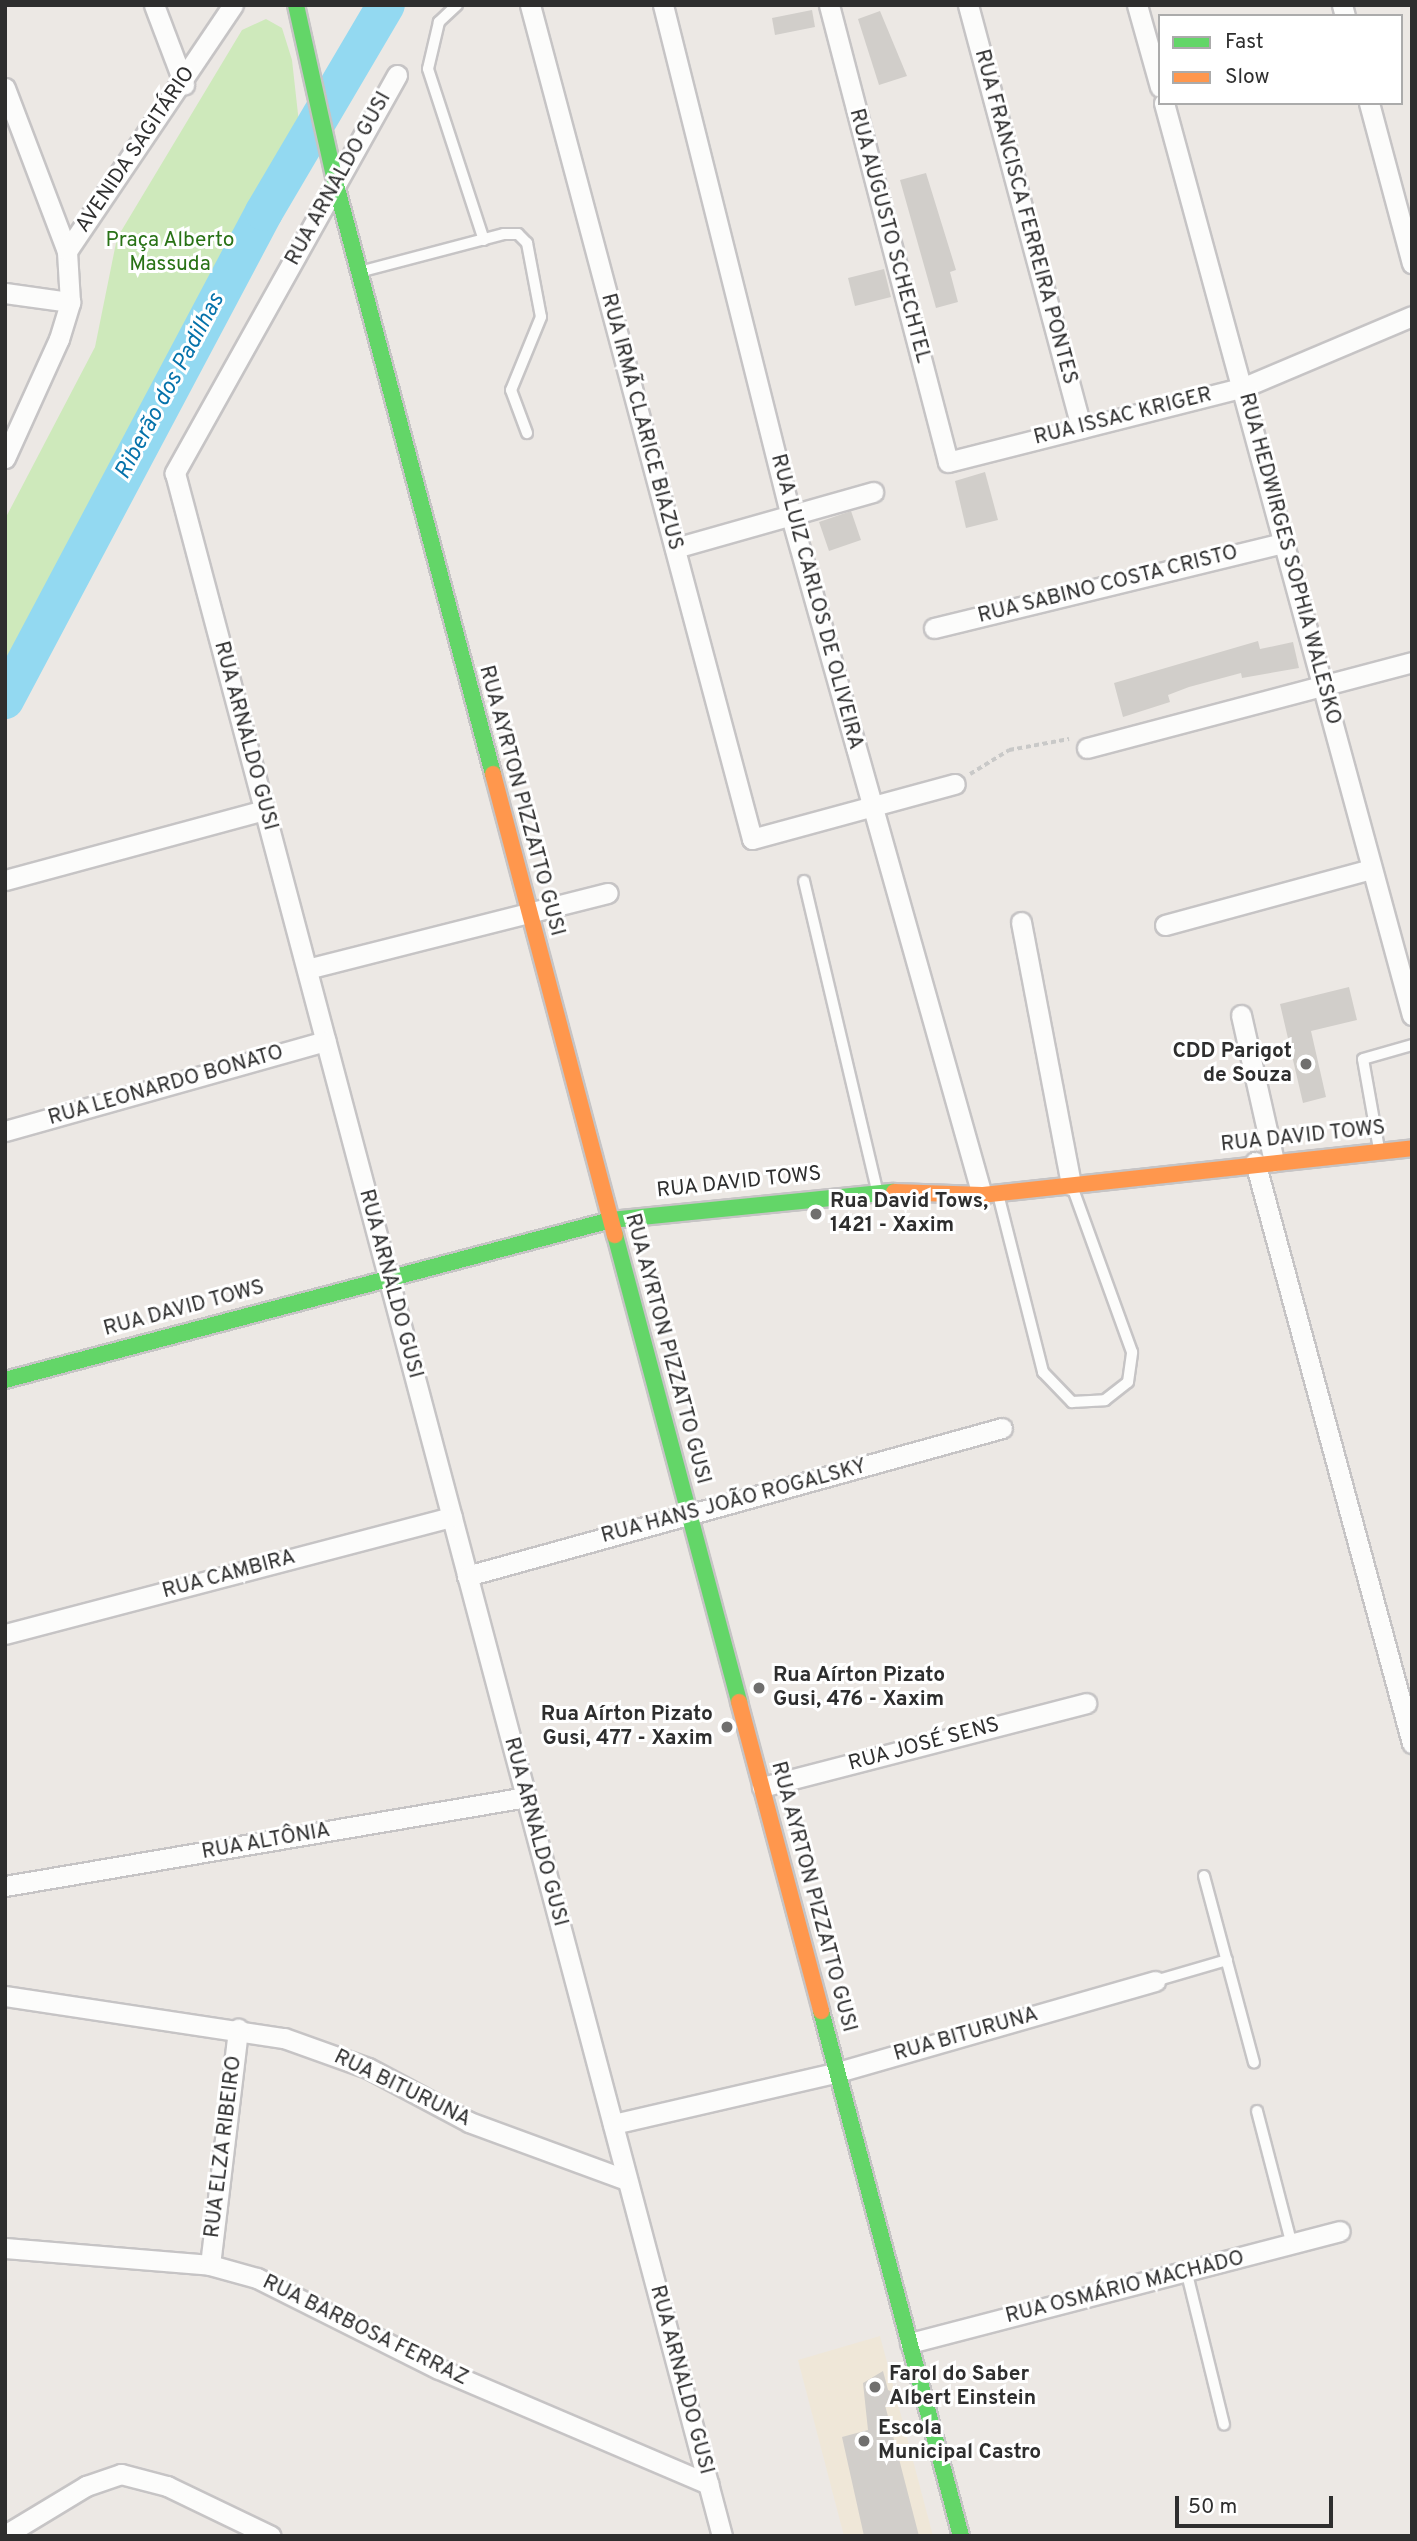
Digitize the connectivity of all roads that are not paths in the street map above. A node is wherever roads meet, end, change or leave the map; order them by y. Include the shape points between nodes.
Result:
1 (154, 5) edge
2 (233, 5) edge
3 (296, 5) edge
4 (457, 5) edge
5 (530, 5) edge
6 (663, 5) edge
7 (968, 5) edge
8 (1137, 5) edge
9 (835, 7) edge
10 (397, 75) dead end
11 (1158, 80) edge
12 (184, 84) junction
13 (5, 88) edge
14 (1165, 105) edge
15 (1370, 105) edge
16 (334, 179) junction
17 (484, 240) junction
18 (67, 251) junction
19 (1412, 263) edge
20 (359, 272) junction
21 (5, 293) edge
22 (70, 302) junction
23 (1412, 316) edge
24 (1244, 387) junction
25 (1081, 428) junction
26 (527, 433) dead end
27 (5, 458) edge
28 (948, 462) joint
29 (873, 492) dead end
30 (790, 513) junction
31 (1282, 543) junction
32 (675, 548) junction
33 (934, 628) dead end
34 (1412, 662) edge
35 (1321, 686) junction
36 (1087, 748) road end
37 (955, 784) road end
38 (872, 805) junction
39 (265, 810) junction
40 (1371, 869) junction
41 (5, 880) edge
42 (804, 881) dead end
43 (608, 893) dead end
44 (529, 913) junction
45 (1021, 922) dead end
46 (1165, 925) dead end
47 (307, 969) junction
48 (1241, 1015) dead end
49 (1412, 1015) edge
50 (326, 1041) junction
51 (1412, 1045) edge
52 (5, 1131) edge
53 (1412, 1148) edge
54 (1379, 1151) junction
55 (1264, 1162) junction
56 (1071, 1185) junction
57 (877, 1191) junction
58 (990, 1194) junction
59 (611, 1220) junction
60 (388, 1275) junction
61 (5, 1380) edge
62 (1002, 1428) dead end
63 (690, 1514) junction
64 (452, 1517) junction
65 (467, 1576) junction
66 (5, 1634) edge
67 (1086, 1703) dead end
68 (1412, 1743) edge
69 (762, 1787) junction
70 (526, 1797) junction
71 (1204, 1876) dead end
72 (5, 1886) edge
73 (1227, 1960) junction
74 (1155, 1981) joint
75 (5, 1996) edge
76 (239, 2029) junction
77 (1254, 2062) dead end
78 (838, 2072) junction
79 (1257, 2111) dead end
80 (612, 2124) junction
81 (628, 2180) junction
82 (1340, 2231) dead end
83 (1292, 2245) junction
84 (5, 2248) edge
85 (210, 2264) junction
86 (1187, 2274) junction
87 (910, 2343) junction
88 (1224, 2425) dead end
89 (708, 2484) junction
90 (5, 2535) edge
91 (271, 2536) edge
92 (722, 2536) edge
93 (961, 2536) edge

1 - 12 street
2 - 12 street, AVENIDA SAGITÁRIO
3 - 16 street, RUA AYRTON PIZZATTO GUSI
4 - 17 lane via 439,22 428,69
5 - 32 street, RUA IRMÃ CLARICE BIAZUS
6 - 30 street, RUA LUIZ CARLOS DE OLIVEIRA
7 - 25 street, RUA FRANCISCA FERREIRA PONTES
8 - 11 street
9 - 28 street, RUA AUGUSTO SCHECHTEL
10 - 16 street, RUA ARNALDO GUSI
12 - 18 street, AVENIDA SAGITÁRIO
13 - 18 street
14 - 24 street, RUA HEDWIRGES SOPHIA WALESKO
15 - 19 street
16 - 20 street, RUA AYRTON PIZZATTO GUSI
16 - 39 street, RUA ARNALDO GUSI via 175,473
17 - 20 lane
17 - 26 lane via 517,234 527,243 541,317 511,390
18 - 22 street, AVENIDA SAGITÁRIO
20 - 44 street, RUA AYRTON PIZZATTO GUSI
21 - 22 street
22 - 27 street, AVENIDA SAGITÁRIO
23 - 24 street, RUA ISSAC KRIGER
24 - 25 street, RUA ISSAC KRIGER
24 - 31 street, RUA HEDWIRGES SOPHIA WALESKO
25 - 28 street, RUA ISSAC KRIGER
29 - 30 street
30 - 32 street
30 - 38 street, RUA LUIZ CARLOS DE OLIVEIRA
31 - 33 street, RUA SABINO COSTA CRISTO
31 - 35 street, RUA HEDWIRGES SOPHIA WALESKO
32 - 38 street, RUA IRMÃ CLARICE BIAZUS via 752,839
34 - 35 street
35 - 36 street
35 - 40 street, RUA HEDWIRGES SOPHIA WALESKO
37 - 38 street
38 - 58 street, RUA LUIZ CARLOS DE OLIVEIRA
39 - 41 street
39 - 47 street, RUA ARNALDO GUSI
40 - 46 street
40 - 49 street, RUA HEDWIRGES SOPHIA WALESKO
42 - 57 lane
43 - 44 street
44 - 47 street
44 - 59 street, RUA AYRTON PIZZATTO GUSI
45 - 56 street
47 - 50 street, RUA ARNALDO GUSI
48 - 55 street
50 - 52 street, RUA LEONARDO BONATO
50 - 60 street, RUA ARNALDO GUSI
51 - 54 lane via 1363,1059
53 - 54 street, RUA DAVID TOWS
54 - 55 street, RUA DAVID TOWS
55 - 56 street, RUA DAVID TOWS
55 - 68 street
56 - 58 street, RUA DAVID TOWS
56 - 58 lane via 1132,1352 1128,1382 1105,1400 1072,1402 1043,1372
57 - 58 street, RUA DAVID TOWS
57 - 59 street, RUA DAVID TOWS
59 - 60 street, RUA DAVID TOWS
59 - 63 street, RUA AYRTON PIZZATTO GUSI
60 - 61 street, RUA DAVID TOWS
60 - 64 street, RUA ARNALDO GUSI
62 - 63 street, RUA HANS JOÃO ROGALSKY
63 - 65 street, RUA HANS JOÃO ROGALSKY
63 - 69 street, RUA AYRTON PIZZATTO GUSI
64 - 65 street, RUA ARNALDO GUSI
64 - 66 street, RUA CAMBIRA
65 - 70 street, RUA ARNALDO GUSI
67 - 69 street, RUA JOSÉ SENS
69 - 78 street, RUA AYRTON PIZZATTO GUSI
70 - 72 street, RUA ALTÔNIA
70 - 80 street, RUA ARNALDO GUSI
71 - 73 lane
73 - 74 lane
73 - 77 lane
74 - 78 street, RUA BITURUNA
75 - 76 street, RUA BITURUNA
76 - 81 street, RUA BITURUNA via 284,2038 368,2068 469,2122
76 - 85 street, RUA ELZA RIBEIRO
78 - 80 street, RUA BITURUNA
78 - 87 street, RUA AYRTON PIZZATTO GUSI
79 - 83 lane
80 - 81 street, RUA ARNALDO GUSI
81 - 89 street, RUA ARNALDO GUSI
82 - 83 street, RUA OSMÁRIO MACHADO
83 - 86 street, RUA OSMÁRIO MACHADO
84 - 85 street, RUA BARBOSA FERRAZ
85 - 89 street, RUA BARBOSA FERRAZ via 257,2278 439,2369
86 - 87 street, RUA OSMÁRIO MACHADO
86 - 88 lane
87 - 93 street, RUA AYRTON PIZZATTO GUSI
89 - 92 street, RUA ARNALDO GUSI
90 - 91 street via 86,2486 121,2474 167,2486

